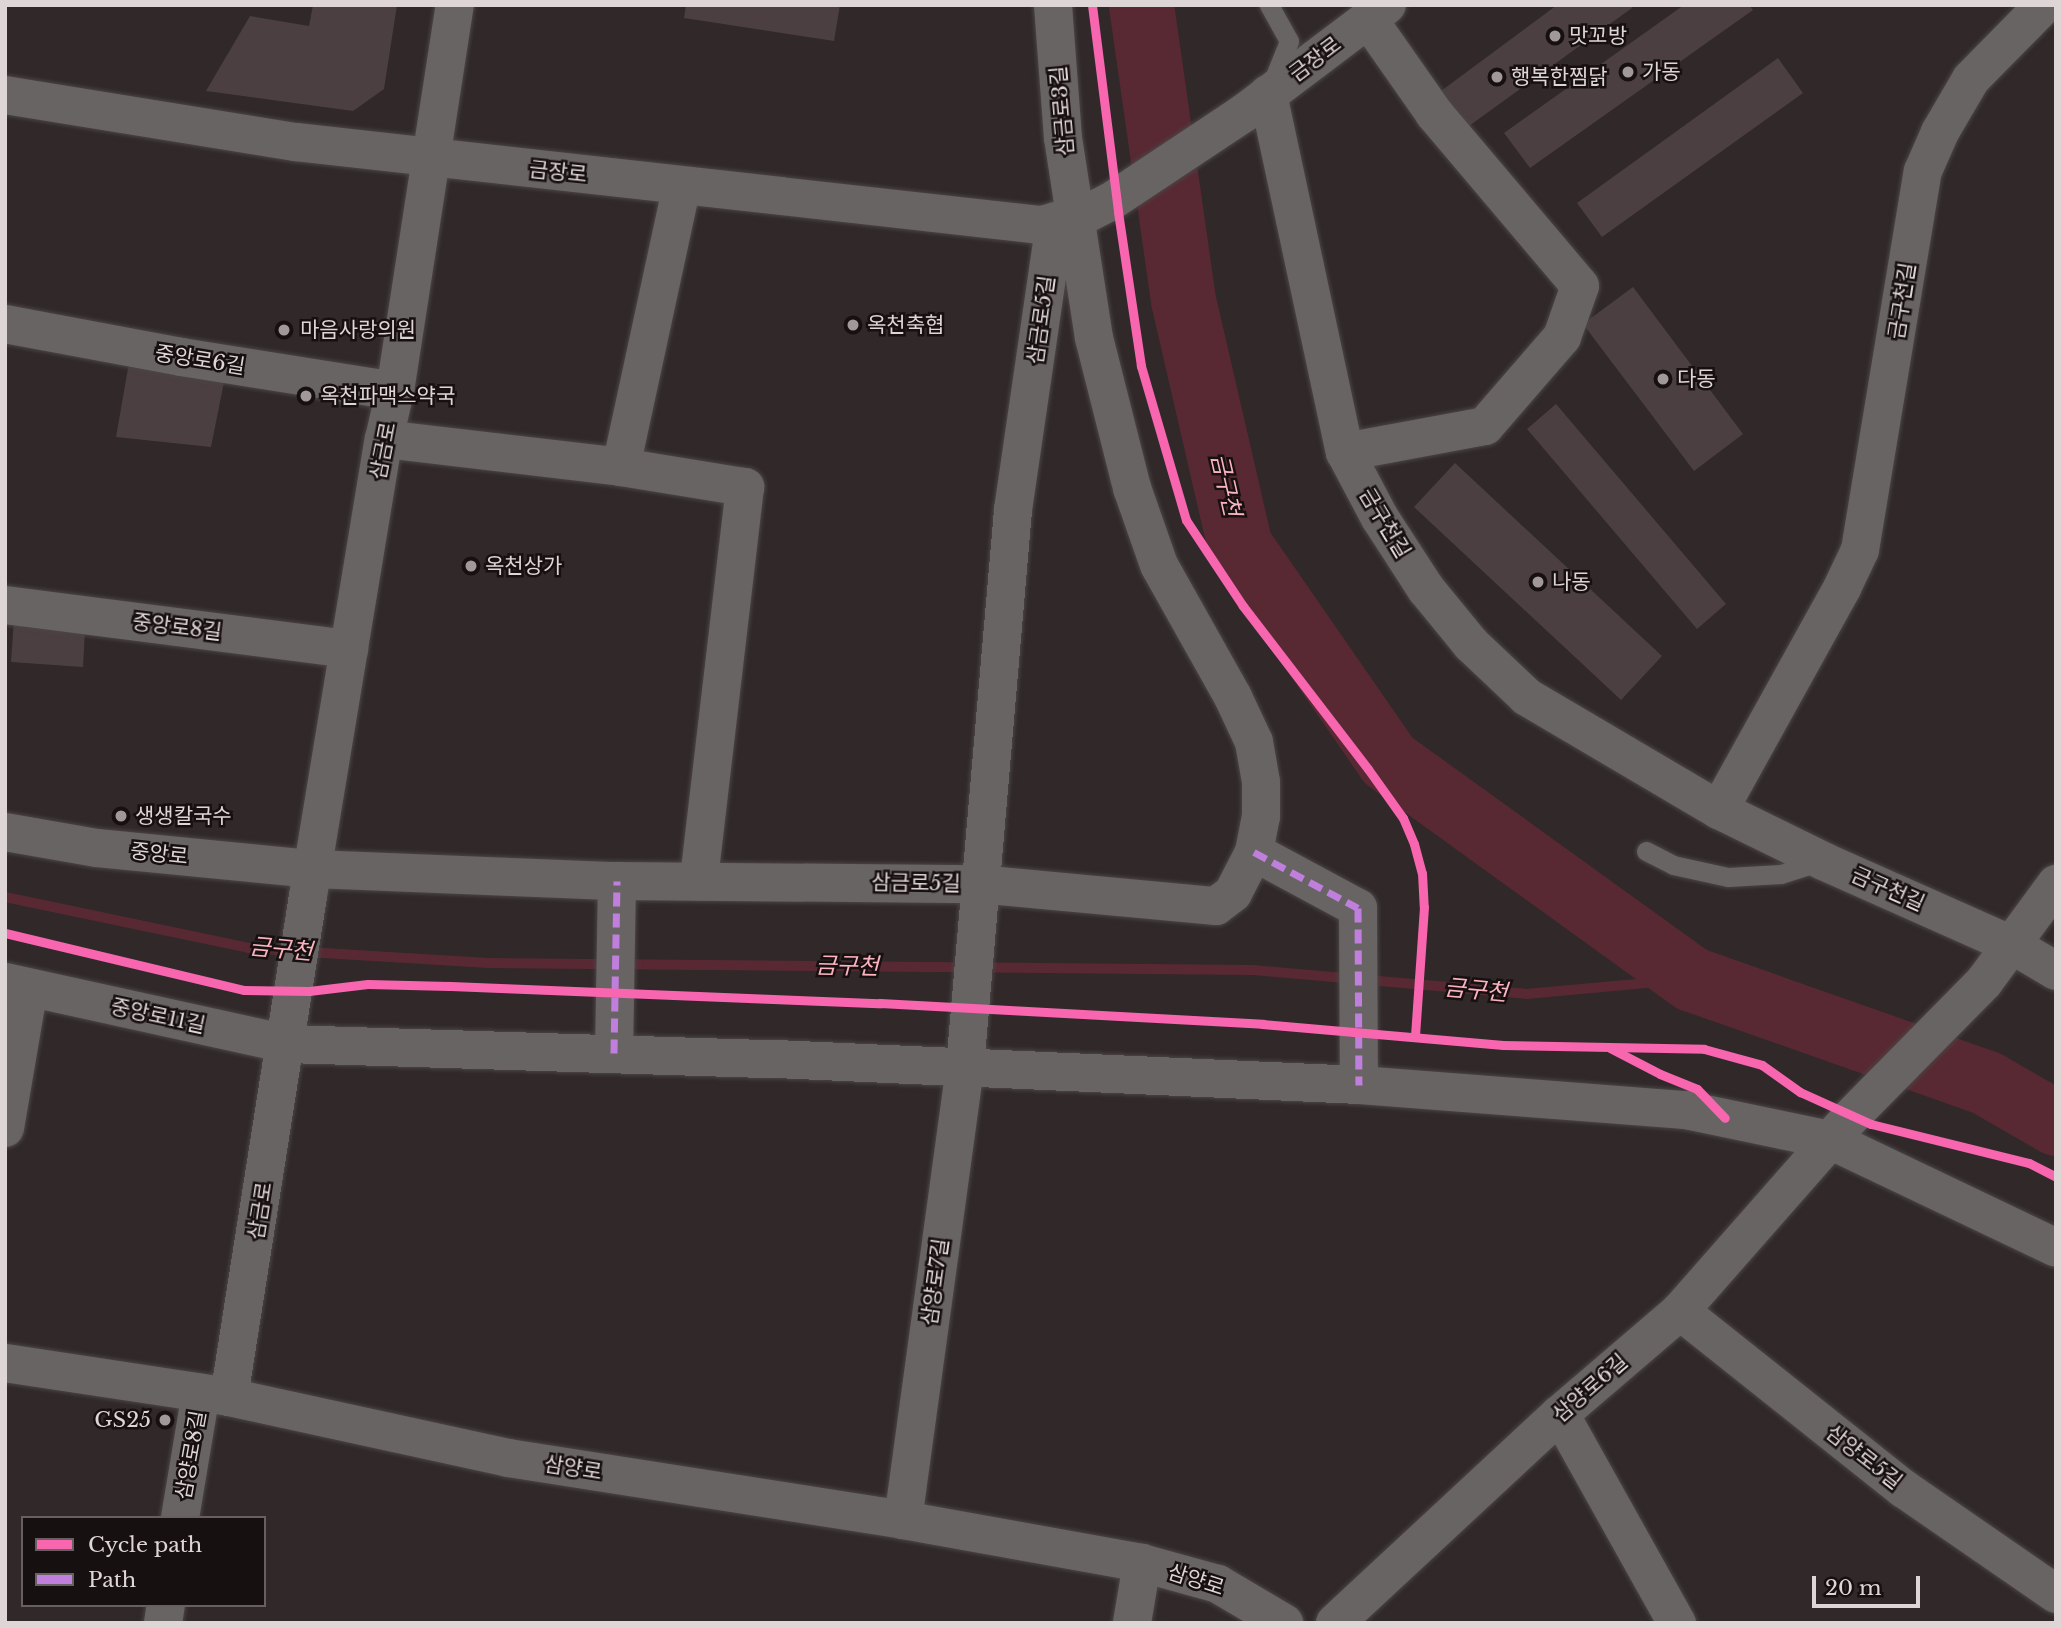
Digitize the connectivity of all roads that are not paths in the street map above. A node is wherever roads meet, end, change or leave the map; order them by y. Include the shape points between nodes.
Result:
1 (455, 5) edge
2 (1053, 5) edge
3 (1269, 5) edge
4 (2044, 5) edge
5 (1378, 13) edge
6 (5, 95) edge
7 (1256, 104) junction
8 (431, 157) junction
9 (682, 186) junction
10 (1065, 219) junction
11 (5, 324) edge
12 (395, 391) junction
13 (384, 439) junction
14 (1345, 452) junction
15 (621, 467) junction
16 (5, 605) edge
17 (349, 649) junction
18 (1719, 810) junction
19 (5, 831) edge
20 (1646, 850) dead end
21 (1254, 852) junction
22 (1823, 860) junction
23 (617, 881) junction
24 (699, 881) junction
25 (310, 883) junction
26 (2056, 884) edge
27 (977, 896) junction
28 (2012, 945) junction
29 (2056, 971) edge
30 (17, 985) edge
31 (289, 1034) junction
32 (614, 1054) junction
33 (965, 1055) junction
34 (1359, 1085) junction
35 (5, 1128) edge
36 (1839, 1130) junction
37 (2056, 1248) edge
38 (1679, 1311) junction
39 (5, 1363) edge
40 (215, 1395) junction
41 (1560, 1414) junction
42 (181, 1516) edge
43 (903, 1520) junction
44 (1142, 1563) junction
45 (2056, 1594) edge
46 (1132, 1623) edge
47 (1283, 1623) edge
48 (1335, 1623) edge
49 (1677, 1623) edge

1 - 8 street, 삼금로
2 - 10 street, 삼금로3길
3 - 7 lane via 1289,41
4 - 18 street, 금구천길 via 1971,79 1923,171 1860,550
5 - 7 street, 금장로
5 - 14 street via 1434,113 1580,286 1563,337 1485,426
6 - 8 street, 금장로 via 296,142
7 - 10 street, 금장로 via 1110,202
7 - 14 street, 금구천길
8 - 9 street, 금장로
8 - 12 street, 삼금로
9 - 10 street, 금장로 via 1041,225
9 - 15 street
10 - 21 street, 삼금로3길 via 1132,488 1159,565 1254,742 1261,782
10 - 27 street, 삼금로5길 via 1013,510
11 - 12 street, 중앙로6길
12 - 13 street, 삼금로
13 - 15 street
13 - 17 street, 삼금로
14 - 18 street, 금구천길 via 1426,589 1471,644 1527,697
15 - 24 street via 745,487
16 - 17 street, 중앙로8길
17 - 25 street, 삼금로
18 - 22 street, 금구천길
19 - 25 street, 중앙로
20 - 22 lane via 1673,865 1728,877 1781,874
21 - 27 street, 삼금로3길 via 1233,893 1216,906
21 - 34 street via 1358,908
22 - 28 street, 금구천길
23 - 24 street, 삼금로5길
23 - 25 street, 삼금로5길
23 - 32 street
24 - 27 street, 삼금로5길
25 - 31 street, 삼금로
26 - 28 street, 삼양로6길
27 - 33 street, 삼양로7길
28 - 29 street, 금구천길
28 - 36 street, 삼양로6길 via 1984,982
30 - 31 street, 중앙로11길
30 - 35 street, 중앙로11길
31 - 32 street, 중앙로11길
31 - 40 street, 삼금로
32 - 33 street, 중앙로11길
33 - 34 street, 중앙로11길
33 - 43 street, 삼양로7길
34 - 36 street, 중앙로11길 via 1686,1110
36 - 37 street
36 - 38 street, 삼양로6길
38 - 41 street, 삼양로6길
38 - 45 street, 삼양로5길 via 1904,1489
39 - 40 street, 삼양로
40 - 42 street, 삼양로8길
40 - 43 street, 삼양로 via 508,1458
41 - 48 street, 삼양로6길
41 - 49 street
43 - 44 street, 삼양로
44 - 46 street, 삼양로
44 - 47 street, 삼양로 via 1218,1584

